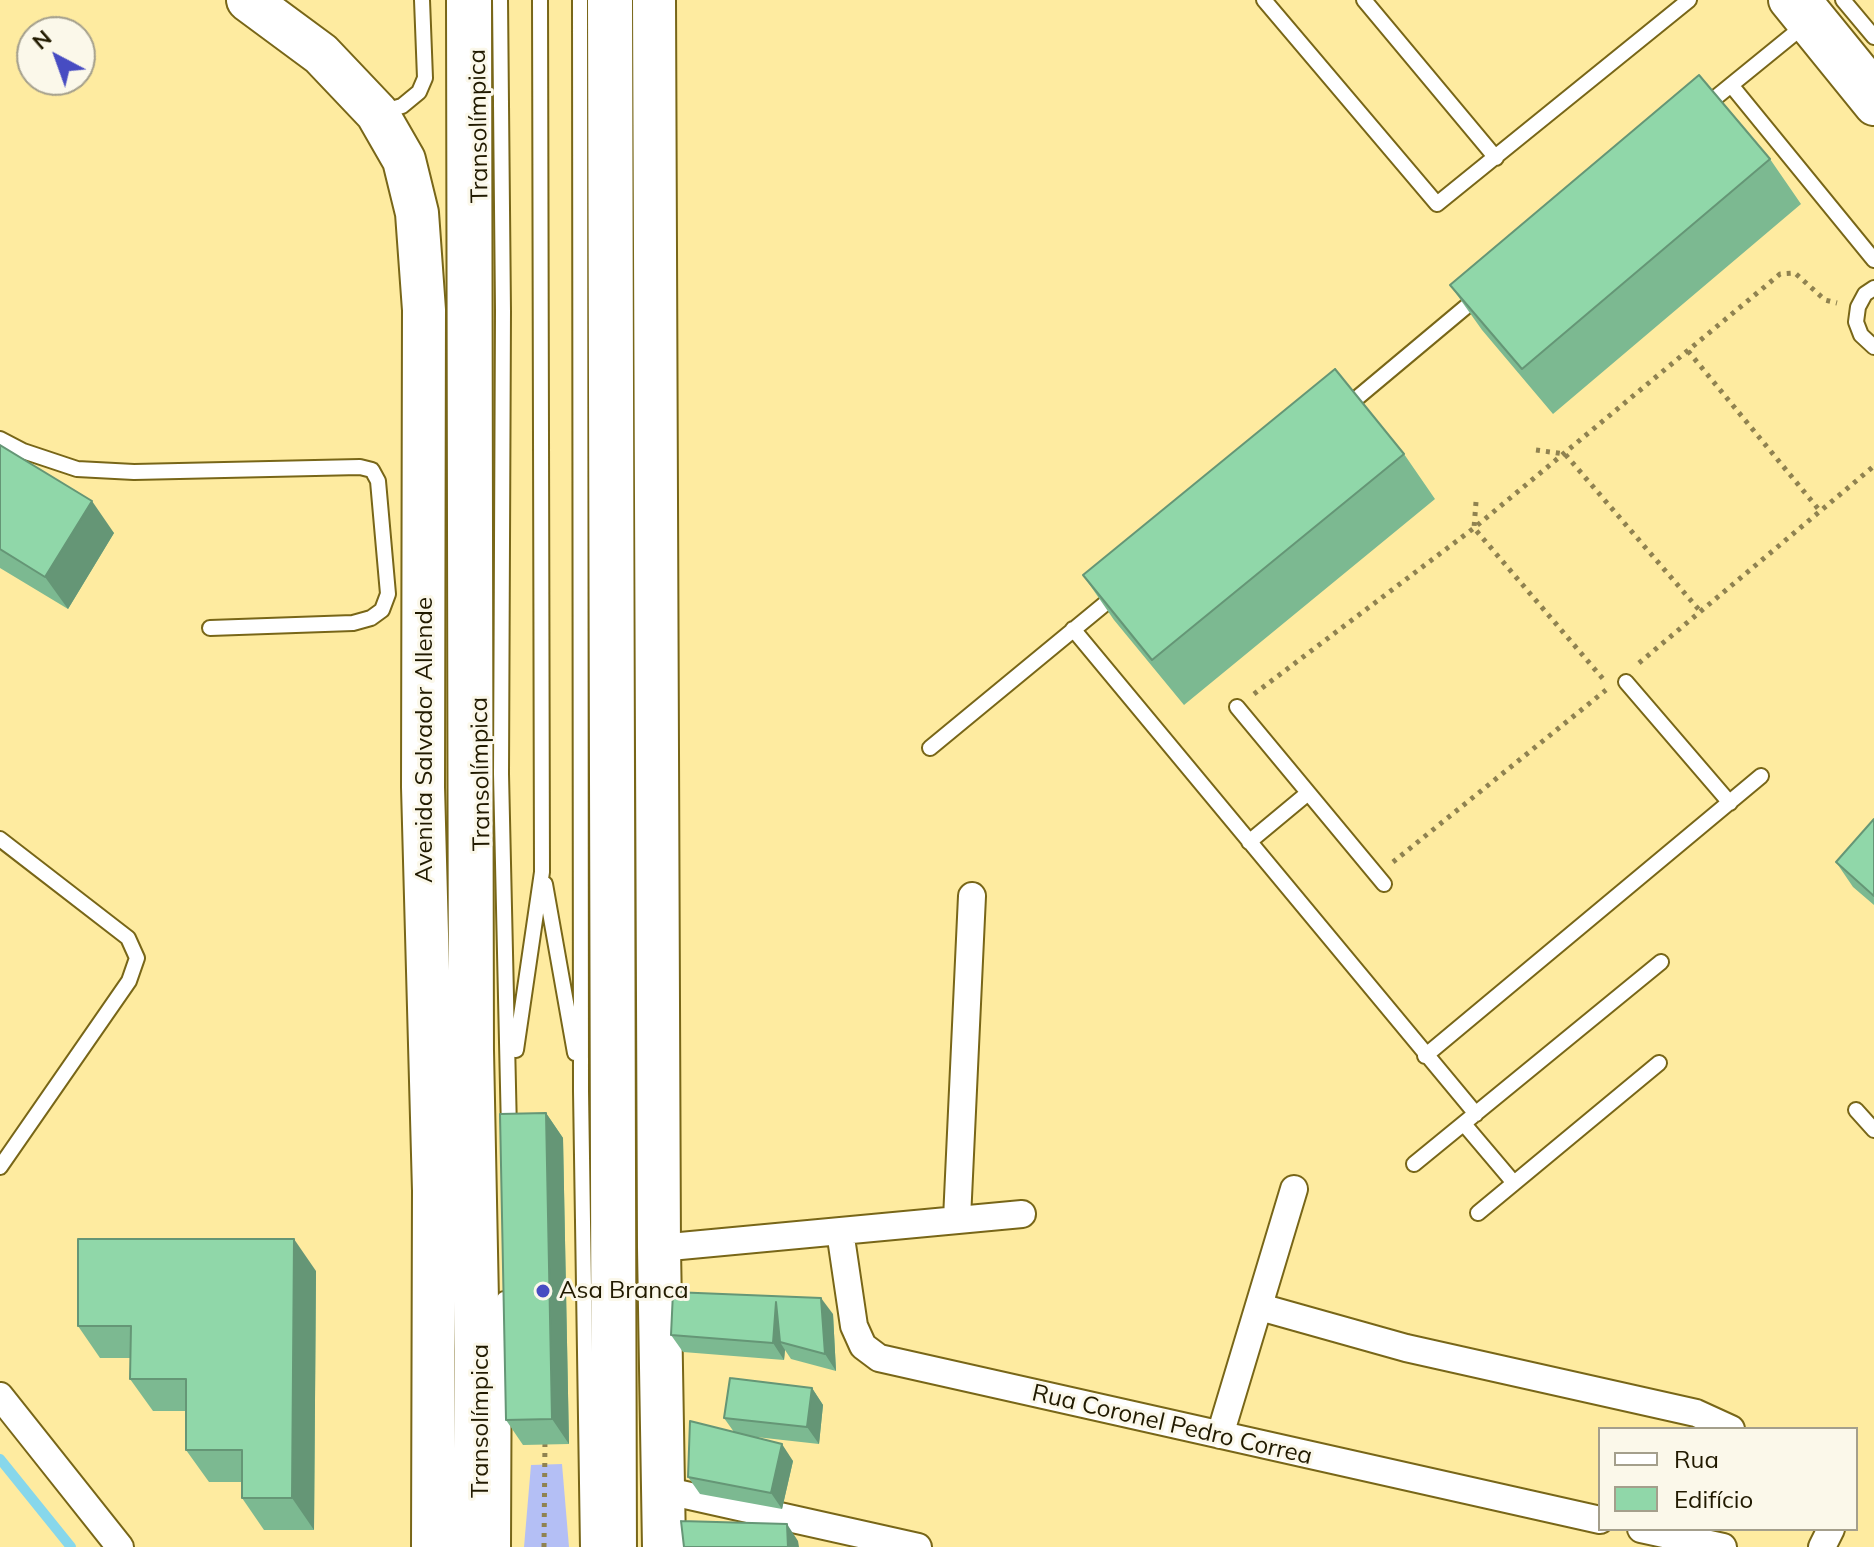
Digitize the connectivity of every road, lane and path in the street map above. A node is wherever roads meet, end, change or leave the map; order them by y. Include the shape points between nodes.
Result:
1 (248, 0) edge
2 (422, 0) edge
3 (469, 0) edge
4 (500, 0) edge
5 (540, 0) edge
6 (580, 0) edge
7 (610, 0) edge
8 (654, 0) edge
9 (1264, 0) edge
10 (1364, 0) edge
11 (1689, 0) edge
12 (1843, 0) edge
13 (1804, 8) edge
14 (1874, 37) edge
15 (1874, 70) edge
16 (1731, 85) junction
17 (1874, 106) edge
18 (377, 113) junction
19 (1687, 121) edge
20 (1496, 158) junction
21 (1874, 260) edge
22 (1495, 282) edge
23 (1874, 288) edge
24 (1858, 307) junction
25 (1874, 347) edge
26 (1688, 351) junction
27 (1327, 422) edge
28 (0, 439) edge
29 (1536, 450) dead end
30 (1565, 454) junction
31 (1476, 502) dead end
32 (1820, 511) dead end
33 (1474, 528) junction
34 (1135, 579) edge
35 (1700, 611) dead end
36 (210, 628) dead end
37 (1073, 629) junction
38 (1626, 682) dead end
39 (1610, 687) dead end
40 (1237, 707) joint
41 (930, 748) dead end
42 (1761, 776) dead end
43 (1308, 793) junction
44 (1730, 803) junction
45 (0, 839) edge
46 (1249, 842) junction
47 (542, 872) junction
48 (1384, 884) dead end
49 (972, 896) dead end
50 (1661, 962) dead end
51 (1425, 1056) junction
52 (1659, 1063) dead end
53 (510, 1089) junction
54 (581, 1091) junction
55 (1856, 1110) dead end
56 (1470, 1119) junction
57 (1874, 1130) edge
58 (508, 1151) edge
59 (1414, 1164) dead end
60 (0, 1167) edge
61 (1514, 1183) junction
62 (1294, 1189) dead end
63 (1478, 1213) dead end
64 (1022, 1214) dead end
65 (957, 1219) junction
66 (840, 1231) junction
67 (659, 1248) junction
68 (505, 1276) edge
69 (1260, 1307) junction
70 (0, 1396) edge
71 (1727, 1427) edge
72 (545, 1430) edge
73 (1220, 1435) junction
74 (663, 1490) junction
75 (1598, 1520) edge
76 (1650, 1531) edge
77 (120, 1547) edge
78 (433, 1547) edge
79 (475, 1547) edge
80 (503, 1547) edge
81 (544, 1547) edge
82 (588, 1547) edge
83 (614, 1547) edge
84 (664, 1547) edge
85 (918, 1547) edge
86 (1723, 1547) edge

1 - 18 main road, Avenida Salvador Allende via 321,54
2 - 18 lane via 425,78 419,92 402,106
3 - 79 highway, Avenida Salvador Allende
4 - 53 lane, Transolímpica via 501,774
5 - 47 lane
6 - 54 lane
7 - 83 highway
8 - 67 main road
9 - 20 lane via 1437,204
10 - 20 lane
11 - 20 lane
12 - 14 lane
13 - 15 lane
13 - 16 lane
13 - 17 main road
16 - 19 lane
16 - 21 lane
18 - 78 main road, Avenida Salvador Allende via 404,160 417,213 424,310 423,787 434,1191
22 - 27 lane
23 - 24 lane
24 - 25 lane via 1861,335
24 - 26 path via 1825,300 1795,273 1780,274
26 - 30 path
26 - 32 path
28 - 36 lane via 77,469 372,470 378,481 388,594 382,610 353,623
29 - 30 path
30 - 33 path
30 - 35 path
31 - 33 path
33 - 39 path
33 - 40 path
34 - 37 lane
37 - 41 lane
37 - 46 lane
38 - 44 lane
40 - 43 lane
42 - 44 lane
43 - 46 lane
43 - 48 lane
44 - 51 lane
45 - 60 lane via 128,938 137,958 129,981
46 - 51 lane
47 - 53 lane
47 - 54 lane
49 - 65 street
50 - 56 lane
51 - 56 lane
52 - 61 lane
53 - 58 lane, Transolímpica
54 - 82 lane
55 - 57 lane
56 - 59 lane
56 - 61 lane
61 - 63 lane
62 - 69 street
64 - 65 street
65 - 66 street
66 - 67 street
66 - 73 street, Rua Coronel Pedro Correa via 854,1326 863,1346 879,1358
67 - 74 main road
68 - 80 lane, Transolímpica
69 - 71 street via 1406,1348 1696,1413
69 - 73 street
70 - 77 street
72 - 81 path
73 - 75 street, Rua Coronel Pedro Correa
74 - 84 main road
74 - 85 street
76 - 86 street

